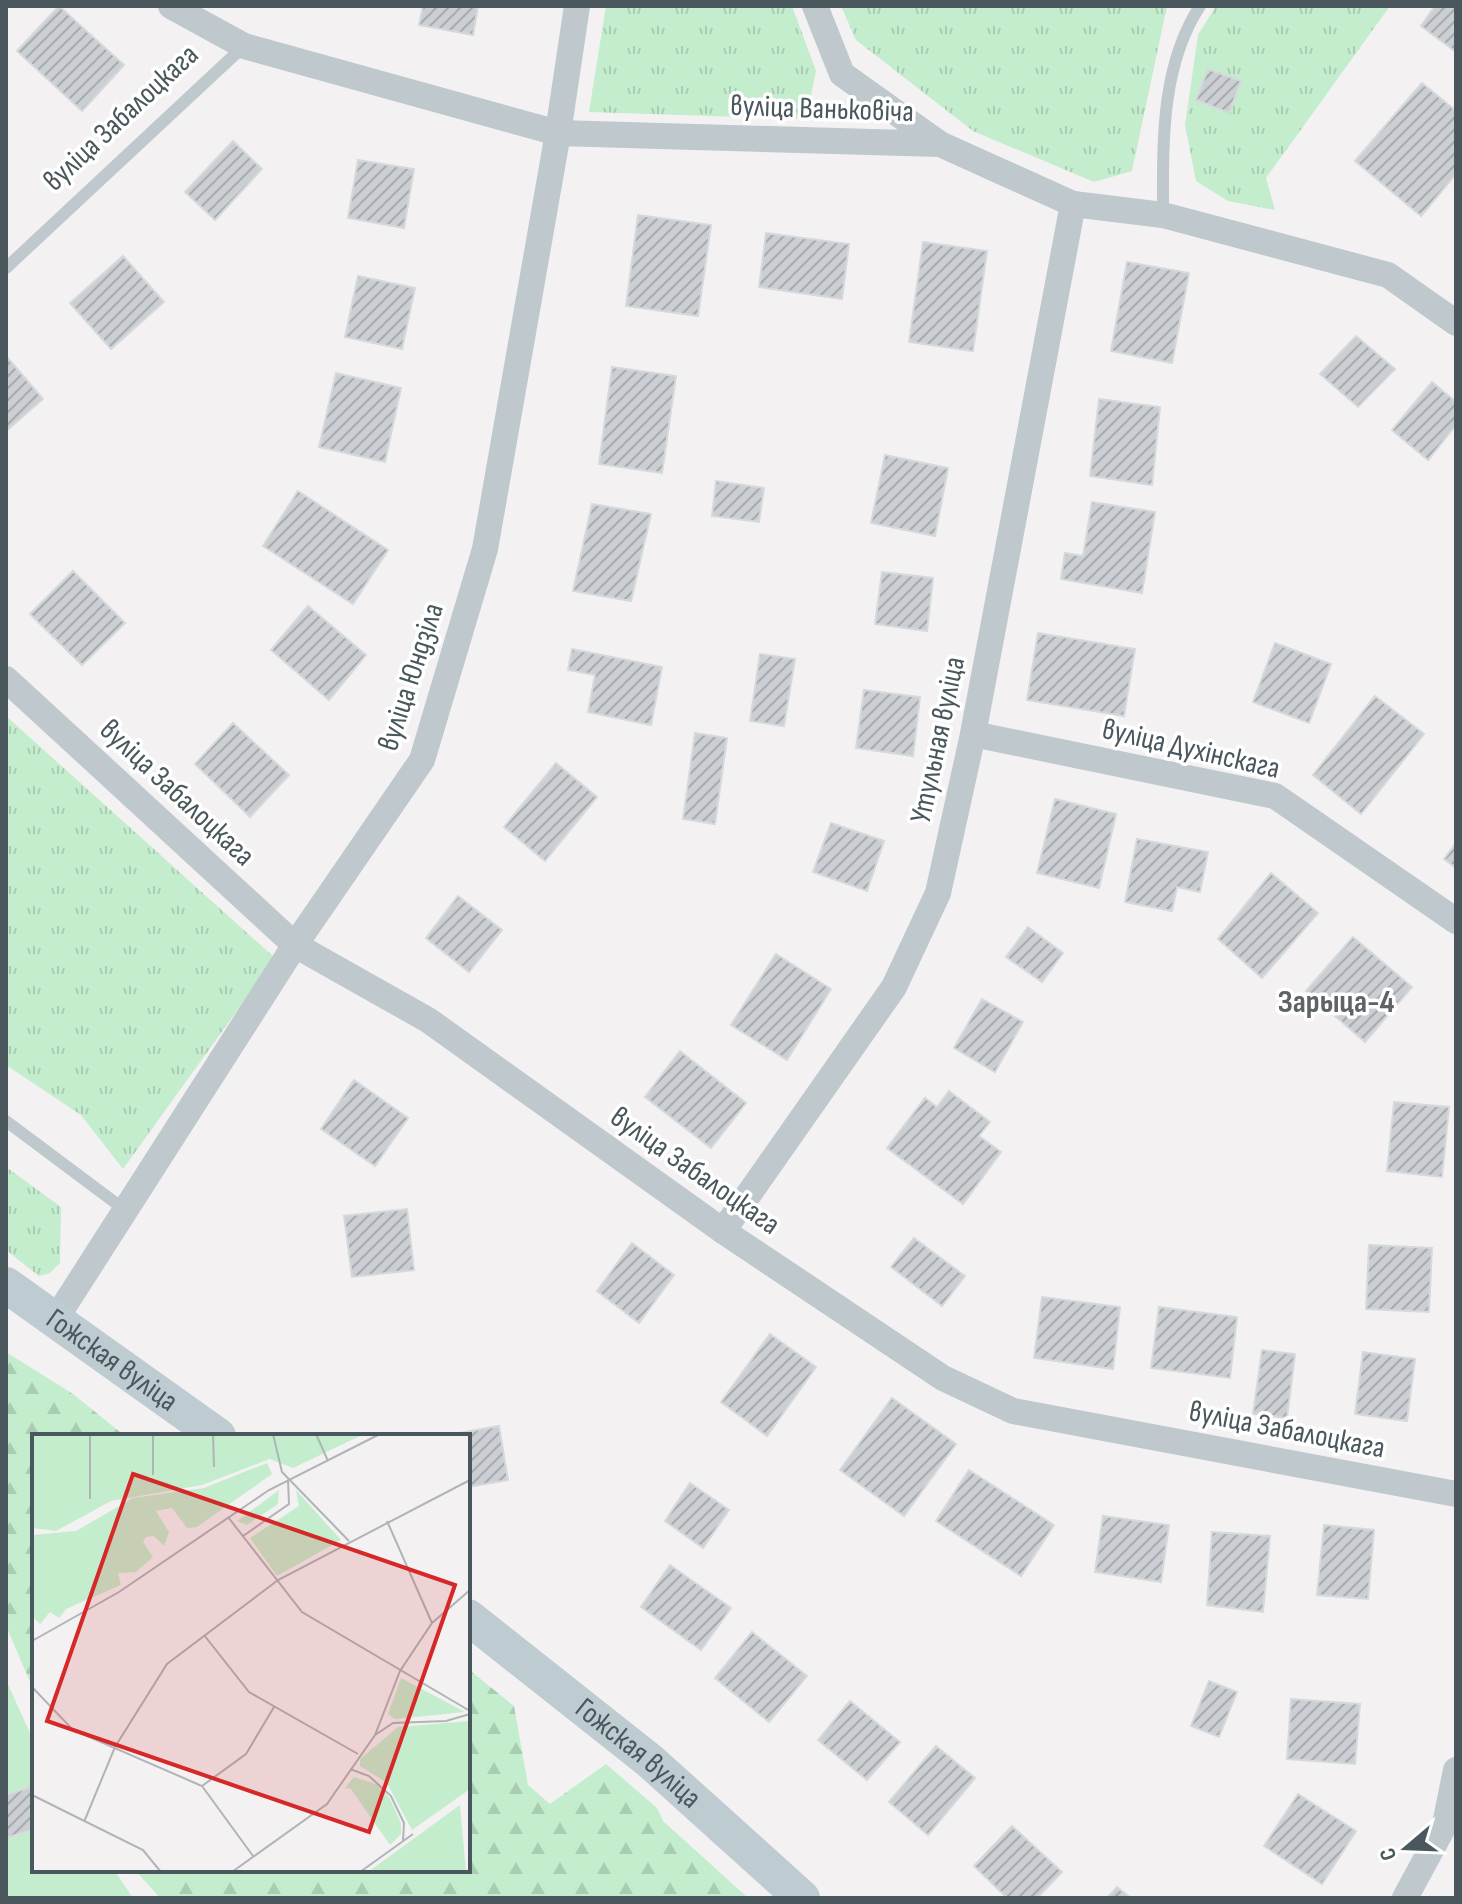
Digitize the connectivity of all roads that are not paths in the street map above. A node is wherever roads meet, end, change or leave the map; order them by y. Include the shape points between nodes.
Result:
1 (171, 6) edge
2 (577, 6) edge
3 (815, 6) edge
4 (1200, 6) edge
5 (244, 46) junction
6 (558, 133) junction
7 (940, 144) junction
8 (1073, 204) junction
9 (1163, 215) junction
10 (6, 268) edge
11 (1456, 323) edge
12 (6, 679) edge
13 (973, 734) junction
14 (1456, 921) edge
15 (295, 945) junction
16 (6, 1121) edge
17 (125, 1210) junction
18 (723, 1231) junction
19 (6, 1285) edge
20 (55, 1320) junction
21 (215, 1434) edge
22 (1456, 1494) edge
23 (470, 1619) edge
24 (1456, 1770) edge
25 (802, 1898) edge
26 (1405, 1898) edge

1 - 5 street, вуліца Ваньковіча
2 - 6 street, вуліца Юндзіла
3 - 7 street via 842,74
4 - 9 lane via 1187,26 1166,103
5 - 6 street, вуліца Ваньковіча
5 - 10 lane, вуліца Забалоцкага
6 - 7 street, вуліца Ваньковіча
6 - 15 street, вуліца Юндзіла via 485,549 422,760
7 - 8 street, вуліца Ваньковіча
8 - 9 street, вуліца Ваньковіча
8 - 13 street, Утульная вуліца
9 - 11 street, вуліца Ваньковіча via 1388,275
12 - 15 street, вуліца Забалоцкага
13 - 14 street, вуліца Духінскага via 1275,796
13 - 18 street, Утульная вуліца via 938,893 894,987
15 - 17 street, вуліца Юндзіла
15 - 18 street, вуліца Забалоцкага via 428,1020
16 - 17 lane
17 - 20 street, вуліца Юндзіла
18 - 22 street, вуліца Забалоцкага via 943,1378 1013,1411
19 - 20 street, Гожская вуліца
20 - 21 street, Гожская вуліца
23 - 25 street, Гожская вуліца via 650,1761
24 - 26 street via 1445,1824

